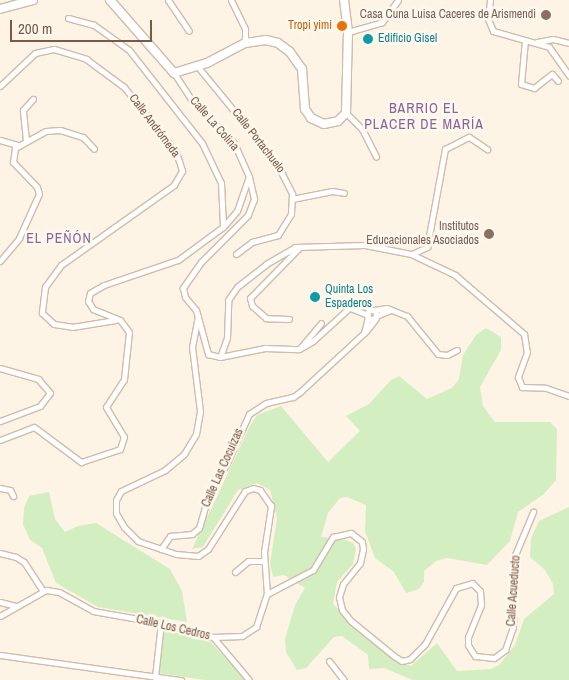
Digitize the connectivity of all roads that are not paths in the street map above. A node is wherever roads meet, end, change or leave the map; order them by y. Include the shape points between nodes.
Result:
1 (33, 0) edge
2 (110, 0) edge
3 (168, 0) edge
4 (231, 0) edge
5 (344, 0) edge
6 (398, 0) edge
7 (490, 0) edge
8 (0, 8) edge
9 (68, 18) dead end
10 (189, 31) dead end
11 (348, 32) junction
12 (525, 40) junction
13 (245, 42) junction
14 (537, 42) junction
15 (569, 43) edge
16 (198, 67) junction
17 (174, 73) junction
18 (569, 76) edge
19 (558, 80) dead end
20 (0, 86) edge
21 (33, 99) dead end
22 (346, 113) junction
23 (0, 140) edge
24 (26, 140) junction
25 (18, 145) junction
26 (94, 149) dead end
27 (487, 149) dead end
28 (376, 157) dead end
29 (250, 177) junction
30 (344, 193) dead end
31 (292, 199) junction
32 (223, 227) junction
33 (300, 247) junction
34 (236, 254) dead end
35 (411, 254) junction
36 (0, 262) edge
37 (391, 310) junction
38 (370, 313) junction
39 (198, 317) junction
40 (376, 317) junction
41 (289, 319) dead end
42 (120, 320) junction
43 (321, 323) dead end
44 (363, 333) junction
45 (299, 349) junction
46 (457, 350) dead end
47 (220, 357) junction
48 (0, 368) edge
49 (569, 396) edge
50 (0, 421) edge
51 (0, 440) edge
52 (0, 488) edge
53 (13, 496) dead end
54 (533, 512) dead end
55 (161, 549) junction
56 (0, 554) edge
57 (263, 561) junction
58 (235, 572) dead end
59 (42, 590) junction
60 (268, 594) junction
61 (0, 602) edge
62 (16, 606) junction
63 (0, 616) edge
64 (162, 623) junction
65 (213, 637) junction
66 (0, 655) edge
67 (329, 661) dead end
68 (154, 677) junction
69 (181, 680) edge
70 (249, 680) edge
71 (344, 680) edge

1 - 8 street
2 - 17 street
3 - 10 street
4 - 13 street via 244,29
5 - 11 street
6 - 11 street via 382,22
7 - 12 street via 488,19 493,31
9 - 32 street via 94,25 129,50 196,135 221,183
11 - 22 street
12 - 14 street
12 - 19 street via 521,84 534,88 552,74
13 - 16 street
13 - 22 street via 272,41 290,52 305,75 305,110 314,120 328,124 338,121
14 - 15 street via 558,39
14 - 18 street via 553,51
16 - 17 street
16 - 31 street, Calle Portachuelo via 276,162 290,186
17 - 29 street, Calle La Colina via 192,101 234,143
20 - 42 street, Calle Andrómeda via 35,53 54,49 86,59 124,87 176,152 182,170 174,185 61,265 52,274 42,295 42,313 49,322 59,326
21 - 24 street via 23,113
22 - 28 street via 362,129
23 - 25 street
24 - 25 street
24 - 26 street via 46,131 60,130 83,138
25 - 36 street via 12,155 13,162 39,194 19,238
27 - 35 street via 469,137 445,149 427,247
29 - 32 street via 242,205
29 - 39 street, Calle La Colina via 254,199 248,215 201,262 183,288
30 - 31 street via 332,190
31 - 34 street via 291,214 278,235 252,242
32 - 42 street via 178,260 104,285 90,293 88,301 93,309
33 - 35 street via 357,244
33 - 41 street via 250,298 252,306 266,318
33 - 47 street via 275,258 234,291 226,307 227,338
35 - 49 street via 455,275 520,329 527,347 518,377 522,387 546,388
37 - 38 street
37 - 40 street
37 - 46 street via 409,318 438,354 447,355
38 - 40 street
38 - 44 street, Calle Las Cocuizas
38 - 45 street via 364,306 349,308 313,341
39 - 47 street via 206,350
39 - 55 street via 192,347 200,411 196,434 174,464 127,487 116,500 116,513 129,534 138,541
40 - 44 street, Calle Las Cocuizas
42 - 51 street via 129,332 127,364 124,379 106,407 124,437 120,449 81,462 34,427
43 - 45 street
44 - 55 street, Calle Las Cocuizas via 300,392 293,397 266,402 250,414 208,496 199,528 192,534 170,536
45 - 47 street via 265,348
48 - 50 street via 38,379 50,392 40,406
52 - 53 street via 10,490
54 - 60 street, Calle Acueducto via 515,555 512,627 505,650 494,658 475,656 468,645 481,605 480,591 472,583 456,588 425,644 410,659 394,656 351,621 342,610 339,597 343,584 360,563 364,549 362,542 351,533 333,537 313,570
55 - 57 street, Calle Los Cedros via 176,554 202,554 241,496 249,489 257,488 271,506
56 - 59 street via 16,556 24,562
57 - 58 street via 248,561
57 - 60 street, Calle Los Cedros
59 - 62 street
59 - 64 street, Calle Los Cedros via 59,592 93,611
60 - 65 street, Calle Los Cedros via 261,618 253,630 236,638
61 - 62 street
62 - 63 street
64 - 65 street, Calle Los Cedros
64 - 68 street
65 - 70 street
66 - 68 street
67 - 71 street
68 - 69 street

